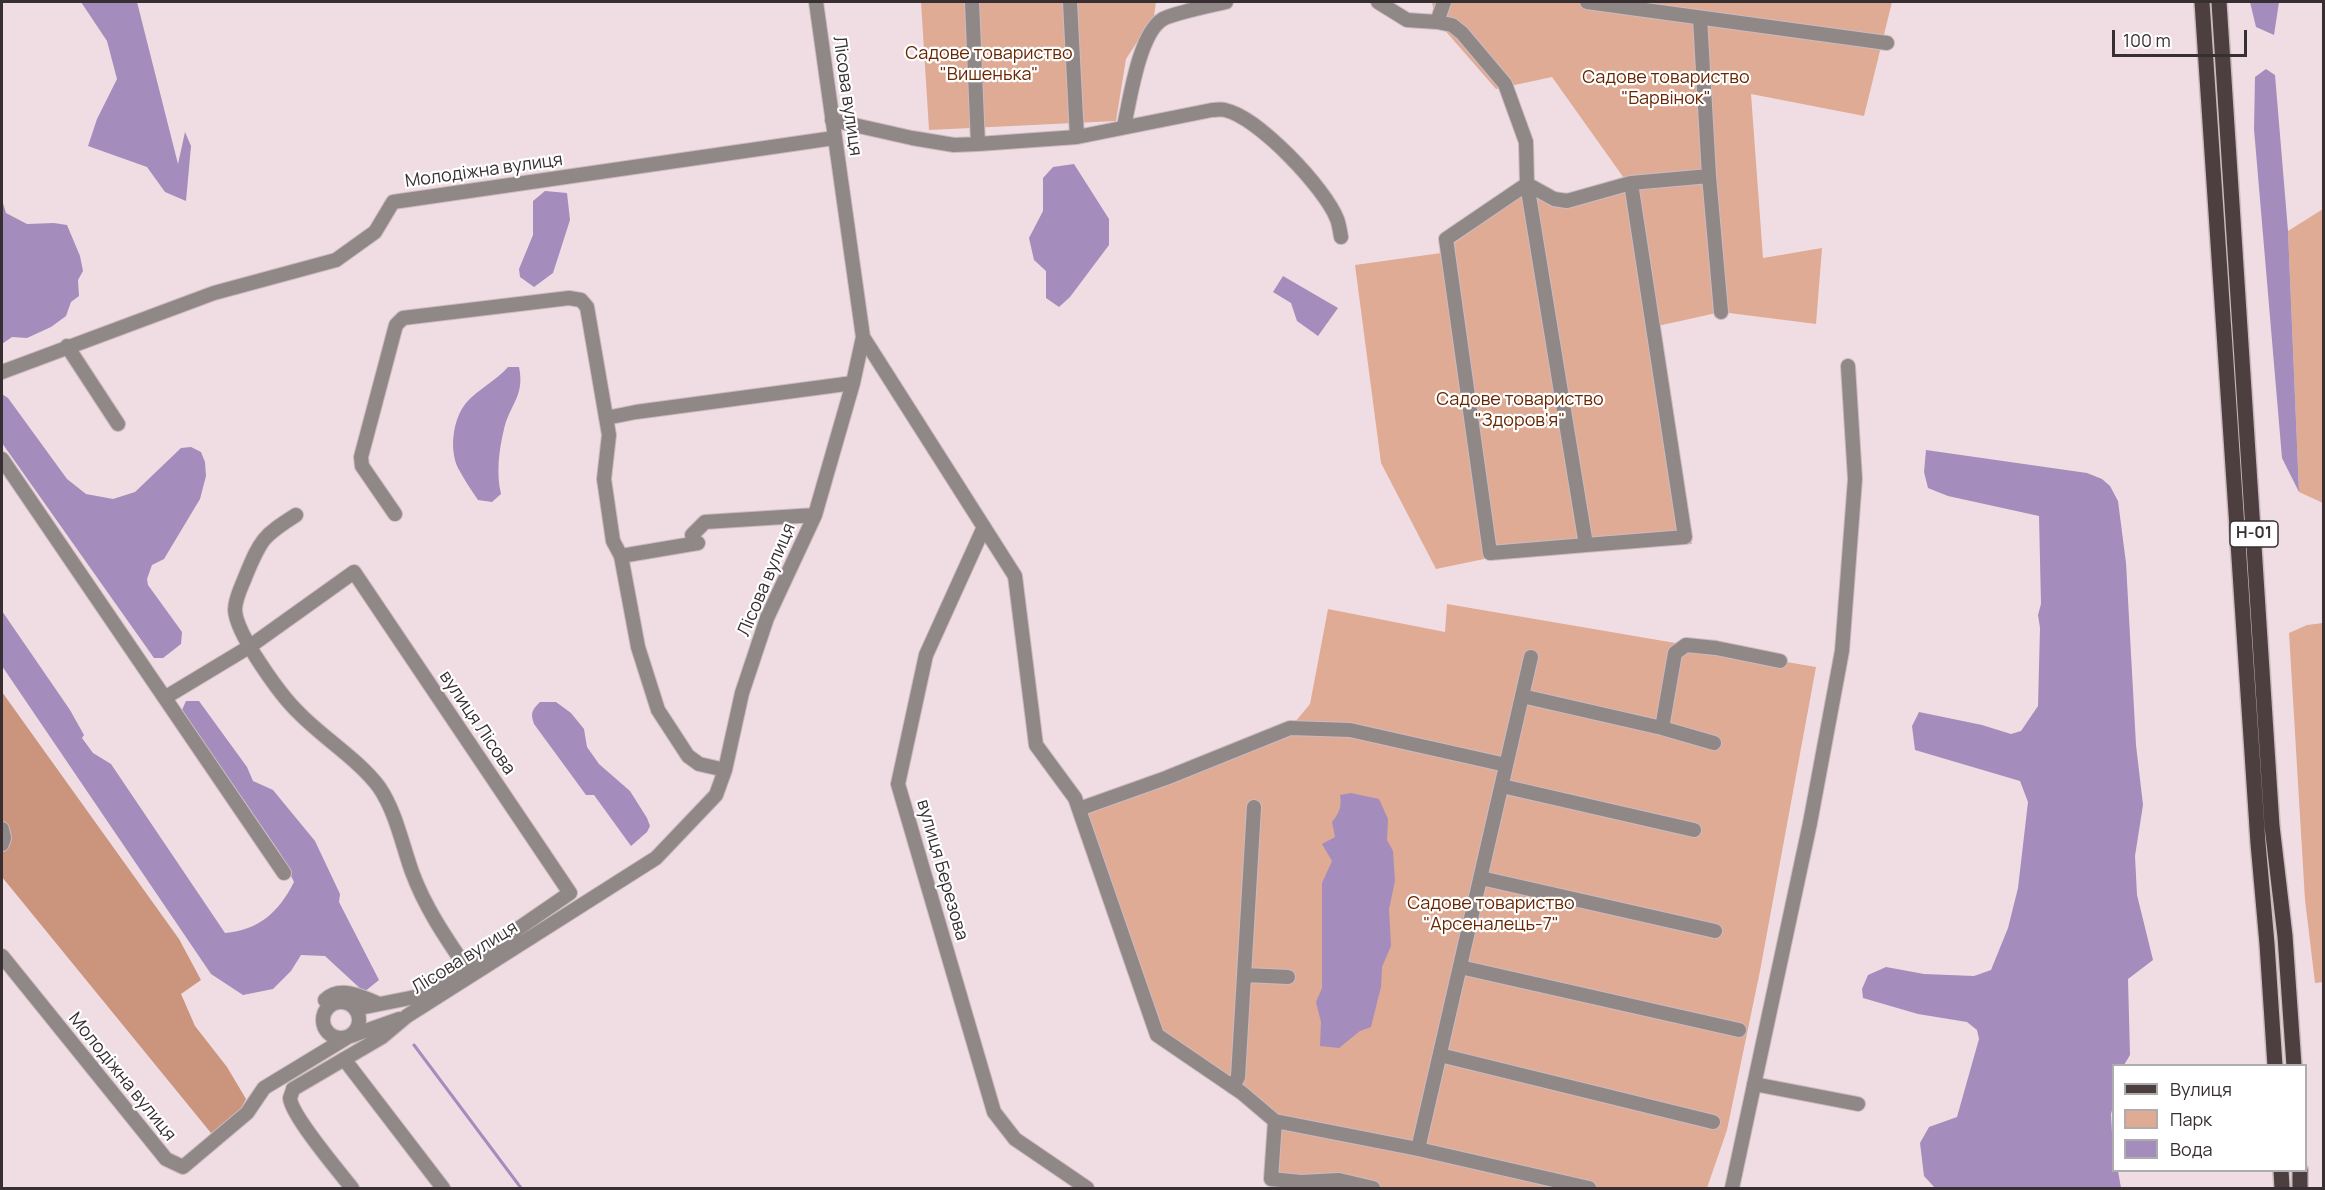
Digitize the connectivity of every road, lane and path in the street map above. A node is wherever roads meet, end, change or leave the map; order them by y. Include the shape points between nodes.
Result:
1 (816, 2) edge
2 (972, 2) edge
3 (1071, 2) edge
4 (1226, 2) edge
5 (1378, 2) edge
6 (1444, 2) edge
7 (1587, 2) edge
8 (2202, 2) edge
9 (2219, 2) edge
10 (1700, 18) junction
11 (1437, 22) junction
12 (1887, 43) dead end
13 (832, 120) junction
14 (1125, 126) junction
15 (1077, 137) junction
16 (834, 138) junction
17 (978, 144) junction
18 (1709, 176) junction
19 (1631, 183) junction
20 (1527, 184) junction
21 (1341, 237) dead end
22 (1721, 312) dead end
23 (863, 337) junction
24 (67, 346) junction
25 (1848, 366) dead end
26 (2, 372) edge
27 (853, 383) junction
28 (606, 418) junction
29 (118, 424) dead end
30 (2, 459) edge
31 (395, 514) dead end
32 (296, 515) dead end
33 (815, 515) junction
34 (984, 527) junction
35 (1586, 545) junction
36 (621, 556) junction
37 (249, 647) junction
38 (1531, 657) dead end
39 (1780, 661) dead end
40 (1522, 696) junction
41 (166, 698) junction
42 (1662, 728) junction
43 (1714, 743) dead end
44 (1506, 765) junction
45 (724, 770) junction
46 (1502, 786) junction
47 (1254, 807) dead end
48 (1079, 809) junction
49 (2, 829) edge
50 (1694, 830) dead end
51 (2, 844) edge
52 (284, 873) dead end
53 (1480, 878) junction
54 (1715, 931) dead end
55 (2, 956) edge
56 (465, 966) junction
57 (1460, 967) junction
58 (1245, 975) junction
59 (1288, 977) dead end
60 (379, 1004) junction
61 (356, 1011) junction
62 (407, 1016) junction
63 (324, 1020) junction
64 (386, 1023) junction
65 (1739, 1030) dead end
66 (348, 1037) junction
67 (1440, 1055) junction
68 (344, 1059) junction
69 (2275, 1064) edge
70 (2294, 1064) edge
71 (1754, 1084) junction
72 (1233, 1087) junction
73 (1858, 1104) dead end
74 (1275, 1121) junction
75 (1713, 1122) dead end
76 (1418, 1149) junction
77 (2281, 1172) edge
78 (2300, 1172) edge
79 (1273, 1184) edge
80 (1339, 1184) edge
81 (352, 1188) edge
82 (443, 1188) edge
83 (1087, 1188) edge
84 (1373, 1188) edge
85 (1589, 1188) edge
86 (1732, 1188) edge
87 (2282, 1188) edge
88 (2300, 1188) edge

1 - 13 street, Лісова вулиця
2 - 17 street
3 - 15 street
4 - 14 street via 1163,19 1149,36 1141,54
5 - 11 street via 1407,20
6 - 11 street
7 - 10 street
8 - 69 main road, Н-01
9 - 70 main road, Н-01 via 2272,826
10 - 12 street
10 - 18 street
11 - 20 street via 1452,25 1462,33 1505,84 1526,142
13 - 16 street, Лісова вулиця
13 - 17 street via 954,145
14 - 15 street
14 - 21 street via 1212,110 1237,115 1277,143 1307,174 1336,218
15 - 17 street
16 - 23 street, Лісова вулиця
16 - 24 street, Молодіжна вулиця via 393,202 375,232 336,261 214,293
18 - 19 street
18 - 22 street
19 - 20 street via 1567,201 1554,200
19 - 35 street via 1685,537
20 - 35 street
20 - 35 street via 1446,239 1490,553
23 - 27 street, Лісова вулиця
23 - 34 street
24 - 26 street, Молодіжна вулиця
24 - 29 street
25 - 71 street via 1855,479 1842,651
27 - 28 street
27 - 33 street, Лісова вулиця
28 - 31 street via 587,307 581,300 569,298 403,318 396,325 362,457 362,466
28 - 36 street via 609,435 604,479 613,541
30 - 41 street
32 - 37 street via 259,544 237,597 237,622
33 - 36 street via 705,522 695,539
33 - 45 street, Лісова вулиця via 767,618 742,693
34 - 48 street via 1015,576 1036,745
34 - 83 street, вулиця Березова via 926,655 898,784 994,1112 1015,1139
36 - 45 street via 638,647 658,710 688,756 699,764
37 - 41 street
37 - 56 street via 298,713 379,787 431,917
37 - 56 street, вулиця Лісова via 354,572 570,893
38 - 40 street
39 - 42 street via 1686,645 1675,653
40 - 42 street
40 - 44 street
41 - 52 street
42 - 43 street
44 - 46 street
44 - 48 street via 1350,730 1290,728
45 - 62 street, Лісова вулиця via 716,795 656,858
46 - 50 street
46 - 53 street
47 - 58 street
48 - 72 street via 1157,1035
49 - 51 street
53 - 54 street
53 - 57 street
55 - 66 street, Молодіжна вулиця via 165,1159 183,1167 247,1113 264,1088
56 - 60 street via 420,996
57 - 65 street
57 - 67 street
58 - 59 street
58 - 72 street via 1238,1077
60 - 61 street
60 - 63 street via 357,995 329,996 324,1002
61 - 63 street via 350,1005 338,1003 328,1009
61 - 64 street
61 - 66 street via 359,1025
62 - 64 street, Молодіжна вулиця
62 - 68 street via 382,1037
63 - 66 street via 331,1035
64 - 66 street, Молодіжна вулиця
67 - 75 street
67 - 76 street
68 - 81 street via 293,1089 290,1098 308,1131
68 - 82 street
71 - 73 street
71 - 86 street
72 - 74 street
74 - 76 street
74 - 79 street
76 - 85 street
77 - 87 main road
78 - 88 main road
79 - 80 street
80 - 84 street

